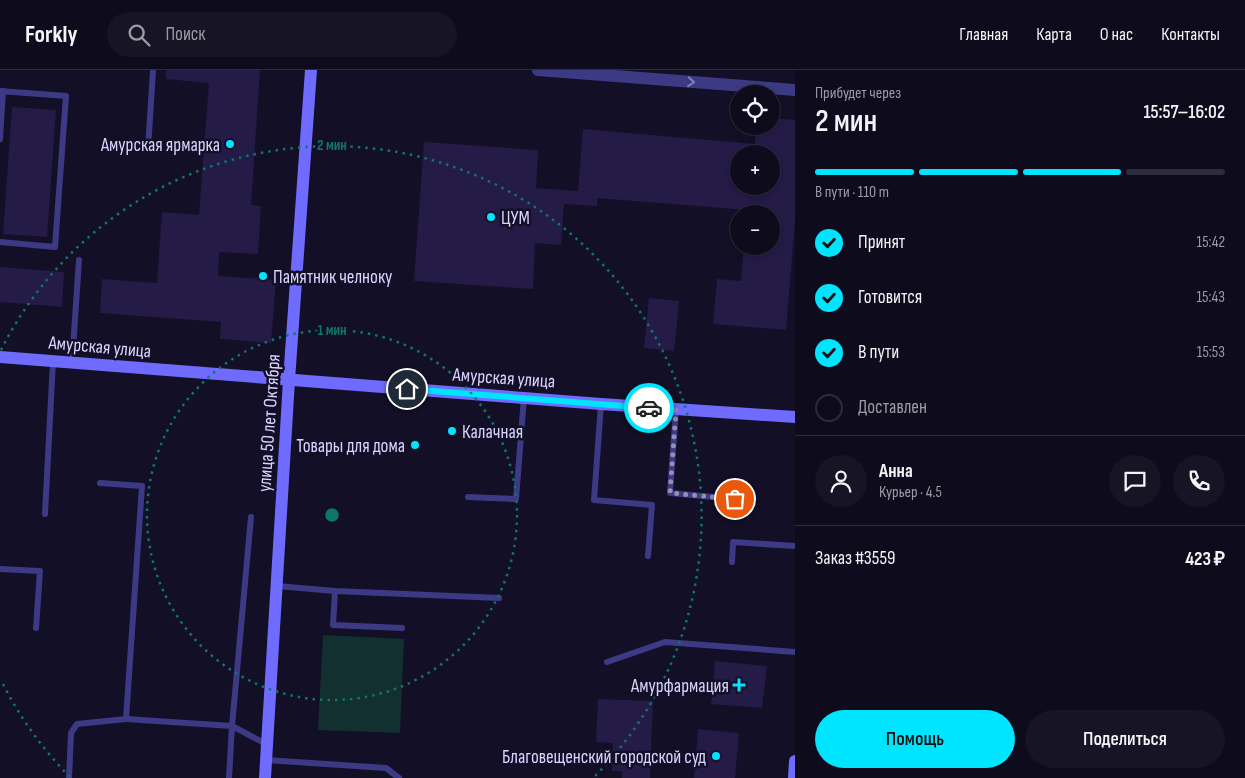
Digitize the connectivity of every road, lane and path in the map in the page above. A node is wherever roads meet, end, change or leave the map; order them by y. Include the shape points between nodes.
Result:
1 (153, 70) edge
2 (311, 70) edge
3 (538, 70) edge
4 (662, 75) edge
5 (795, 90) edge
6 (2, 91) edge
7 (0, 139) edge
8 (148, 149) dead end
9 (0, 242) edge
10 (79, 260) dead end
11 (0, 357) edge
12 (53, 361) junction
13 (72, 363) junction
14 (289, 380) junction
15 (524, 397) junction
16 (601, 404) junction
17 (676, 410) junction
18 (795, 417) edge
19 (100, 483) dead end
20 (468, 497) dead end
21 (45, 514) dead end
22 (734, 515) dead end
23 (251, 517) dead end
24 (795, 546) edge
25 (648, 556) dead end
26 (732, 562) dead end
27 (0, 569) edge
28 (277, 586) junction
29 (335, 591) junction
30 (499, 598) dead end
31 (36, 628) dead end
32 (402, 628) dead end
33 (795, 652) edge
34 (607, 662) dead end
35 (126, 719) junction
36 (232, 726) junction
37 (266, 744) junction
38 (266, 760) junction
39 (795, 761) edge
40 (69, 778) edge
41 (229, 778) edge
42 (264, 778) edge
43 (399, 778) edge
44 (794, 778) edge

1 - 8 lane
2 - 14 street, улица 50 лет Октября
3 - 4 street
4 -> 5 street
6 - 7 lane
6 - 9 lane via 66,96 55,248
10 - 13 lane
11 - 12 street, Амурская улица
12 - 13 street, Амурская улица
12 - 21 lane
13 - 14 street, Амурская улица
14 - 15 street, Амурская улица
14 - 28 street, улица 50 лет Октября
15 - 16 street, Амурская улица
15 - 20 lane via 516,499
16 - 17 street, Амурская улица
16 - 25 lane via 594,500 652,505
17 - 18 street, Амурская улица
17 - 22 lane via 670,493 735,499
19 - 35 lane via 142,486
23 - 36 lane
24 - 26 lane via 733,542
27 - 31 lane via 40,571
28 - 29 lane
28 - 37 street, улица 50 лет Октября
29 - 30 lane
29 - 32 lane via 333,625
33 - 34 lane via 665,642
35 - 36 lane
35 - 40 lane via 77,724 71,733
36 - 37 lane
36 - 41 lane
37 - 38 street, улица 50 лет Октября
38 - 42 street, улица 50 лет Октября
38 - 43 lane via 386,768
39 - 44 street

